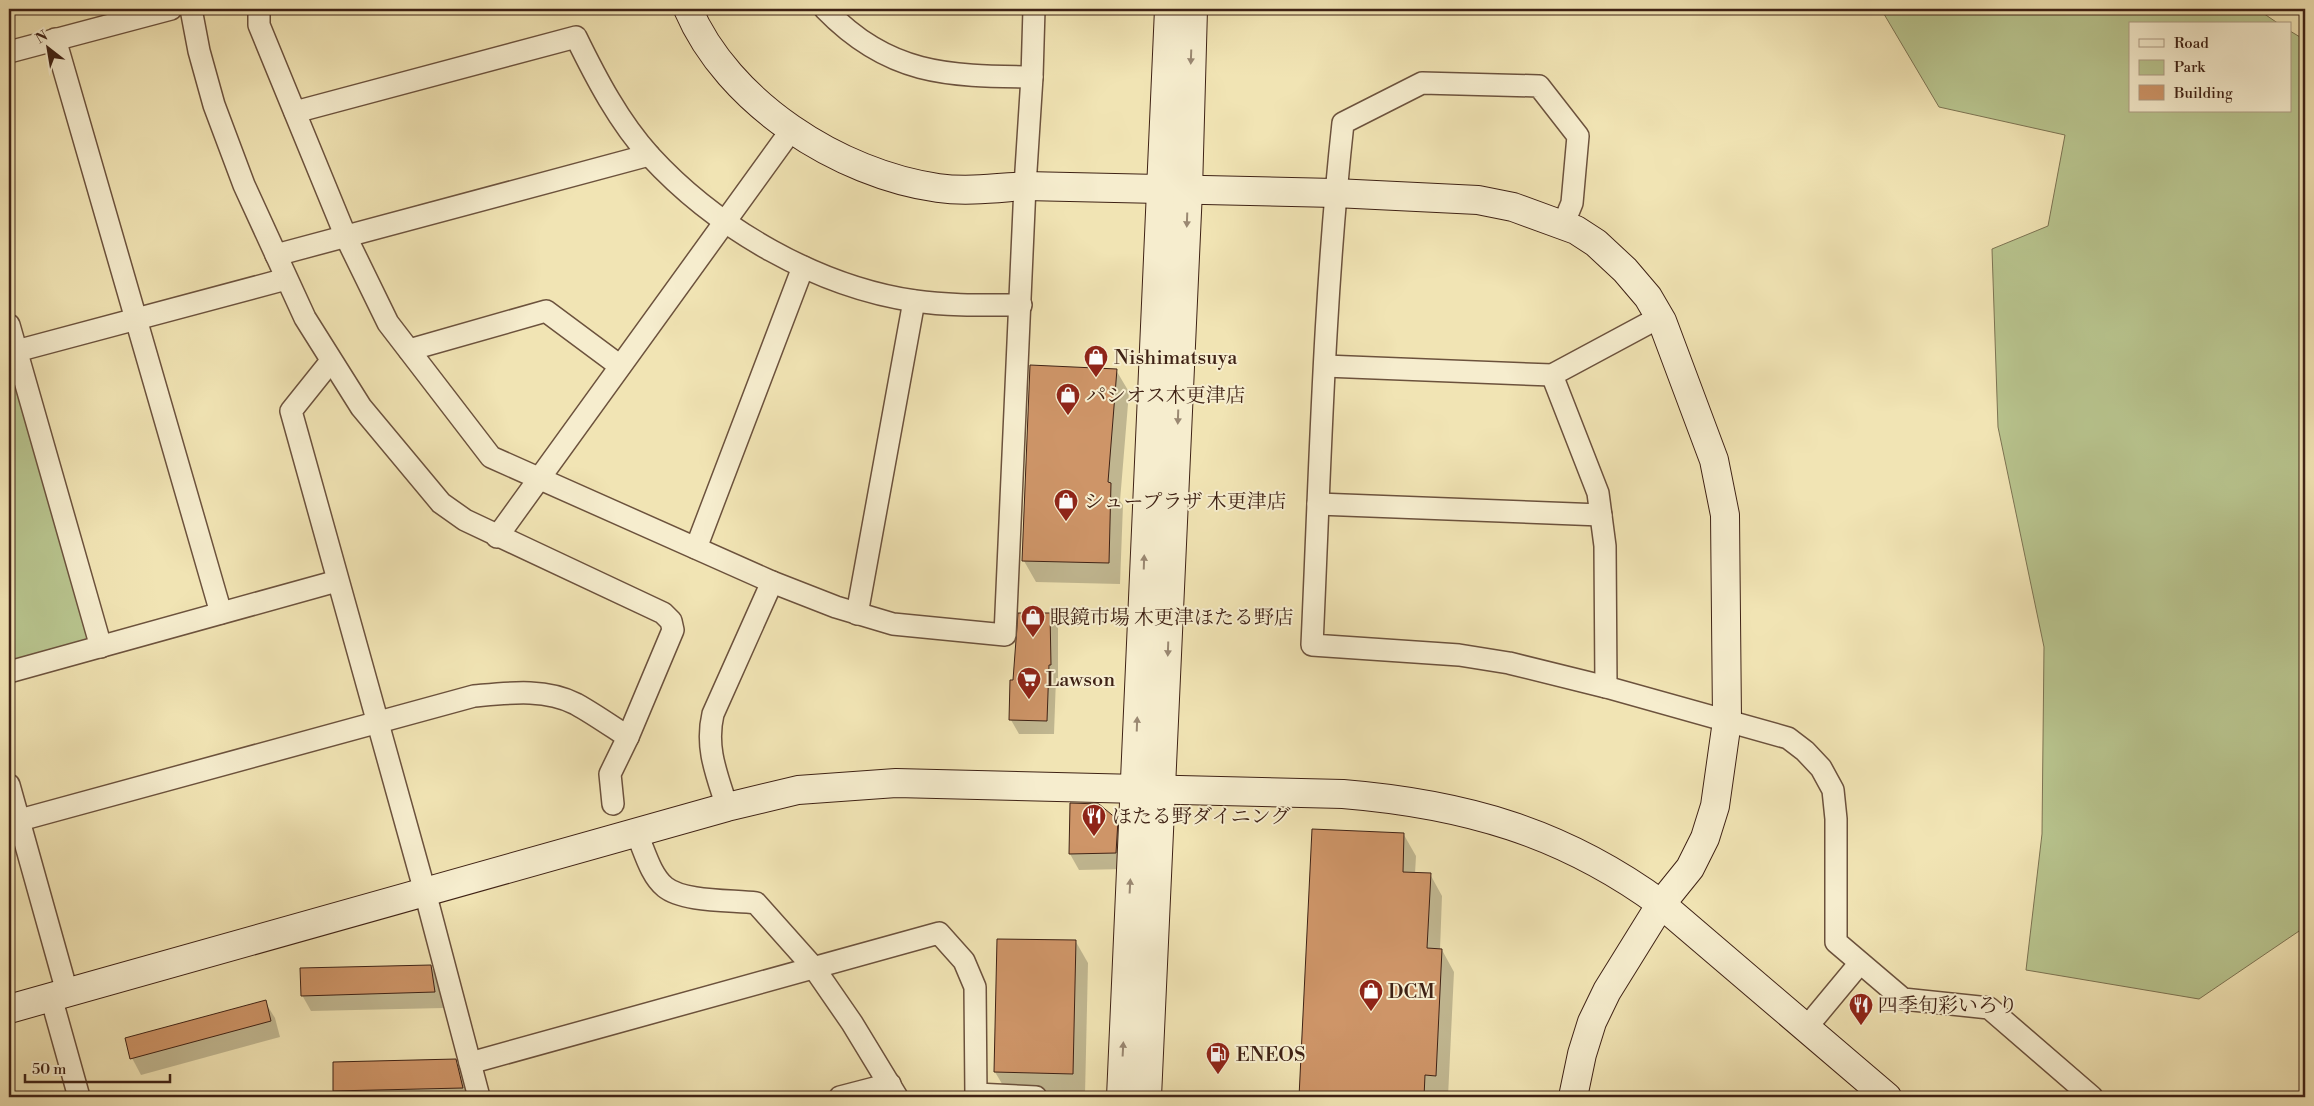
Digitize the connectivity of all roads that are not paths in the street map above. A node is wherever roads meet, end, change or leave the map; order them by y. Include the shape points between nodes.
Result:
1 (171, 9) edge
2 (191, 9) edge
3 (259, 9) edge
4 (688, 9) edge
5 (825, 9) edge
6 (1034, 9) edge
7 (1169, 9) edge
8 (1193, 9) edge
9 (55, 40) junction
10 (9, 52) edge
11 (1032, 77) junction
12 (295, 112) junction
13 (792, 129) junction
14 (649, 155) junction
15 (1025, 186) junction
16 (1160, 190) junction
17 (1188, 190) junction
18 (1335, 193) junction
19 (726, 221) junction
20 (1563, 225) junction
21 (346, 237) junction
22 (276, 256) junction
23 (803, 267) junction
24 (286, 279) junction
25 (914, 301) junction
26 (1022, 305) junction
27 (1660, 317) junction
28 (136, 318) junction
29 (9, 325) edge
30 (409, 350) junction
31 (12, 352) edge
32 (331, 360) junction
33 (620, 366) junction
34 (1325, 366) junction
35 (1552, 375) junction
36 (539, 479) junction
37 (1318, 504) junction
38 (1601, 515) junction
39 (497, 537) junction
40 (696, 548) junction
41 (337, 581) junction
42 (772, 582) junction
43 (221, 613) junction
44 (857, 614) junction
45 (100, 647) junction
46 (9, 672) edge
47 (1606, 687) junction
48 (1727, 721) junction
49 (378, 724) junction
50 (628, 737) junction
51 (9, 785) edge
52 (1134, 789) junction
53 (1162, 790) junction
54 (613, 804) dead end
55 (727, 807) junction
56 (14, 822) edge
57 (636, 832) junction
58 (425, 892) junction
59 (1661, 904) junction
60 (1860, 963) junction
61 (814, 968) junction
62 (59, 994) junction
63 (9, 1009) edge
64 (1806, 1028) junction
65 (470, 1063) junction
66 (894, 1090) edge
67 (976, 1096) edge
68 (79, 1097) edge
69 (479, 1097) edge
70 (840, 1097) edge
71 (1036, 1097) edge
72 (1120, 1097) edge
73 (1147, 1097) edge
74 (1574, 1097) edge
75 (1887, 1097) edge
76 (2092, 1097) edge

1 - 9 street
2 - 22 street via 214,106
3 - 12 street via 259,25
4 - 13 street via 715,55 750,95
5 - 11 street via 866,44 926,70
6 - 11 street
7 - 16 street
8 -> 17 street
9 - 10 street
9 - 28 street
11 - 15 street
12 - 14 street via 576,37 606,93
12 - 21 street
13 - 15 street via 835,156 875,173 909,182 948,188
13 - 19 street
14 - 19 street via 694,197
14 - 21 street
15 - 16 street
15 - 26 street
16 - 17 street
52 -> 16 street
17 - 18 street
17 -> 53 street
18 - 20 street via 1478,200 1514,207
18 - 20 street via 1342,123 1422,83 1539,86 1578,136 1572,203
18 - 34 street
19 - 23 street
19 - 33 street
20 - 27 street via 1596,243 1625,270
21 - 22 street
21 - 30 street via 388,323
22 - 24 street
23 - 25 street via 845,284
23 - 40 street
24 - 28 street
24 - 32 street
25 - 26 street
25 - 44 street
26 - 44 street via 1005,635 894,624
27 - 35 street
27 - 48 street via 1714,460 1725,515
28 - 31 street
28 - 43 street
29 - 31 street
30 - 33 street via 546,311
30 - 36 street via 491,458
31 - 45 street
32 - 39 street via 361,407 441,502 465,520
32 - 41 street via 291,410
33 - 36 street
34 - 35 street
34 - 37 street
35 - 38 street via 1598,493
36 - 39 street
36 - 40 street
37 - 38 street
37 - 47 street via 1312,645 1459,654
38 - 47 street via 1605,546
39 - 50 street via 664,613 671,621 673,630
40 - 42 street
41 - 43 street
41 - 49 street
42 - 44 street
42 - 55 street via 713,714 709,730 709,746
43 - 45 street
45 - 46 street
47 - 48 street
48 - 59 street via 1715,806 1705,838 1690,868
48 - 60 street via 1788,738 1820,768 1833,790 1836,942
49 - 50 street via 474,696 530,692 576,704
49 - 56 street
49 - 58 street
50 - 54 street via 610,774
51 - 56 street
52 - 53 street
52 - 55 street via 896,783 798,790
72 -> 52 street
53 - 59 street via 1343,794 1431,804 1491,818 1571,848 1630,881
53 - 73 street
55 - 57 street
56 - 62 street
57 - 58 street
57 - 61 street via 653,870 665,887 683,895 756,902
58 - 62 street
58 - 65 street
59 - 64 street
59 - 74 street via 1607,991 1592,1022
60 - 64 street
60 - 76 street via 1903,998 1989,1008
61 - 65 street
61 - 66 street
61 - 67 street via 939,933 964,961 975,987
62 - 63 street
62 - 68 street
64 - 75 street
65 - 69 street
66 - 70 street
67 - 71 street

